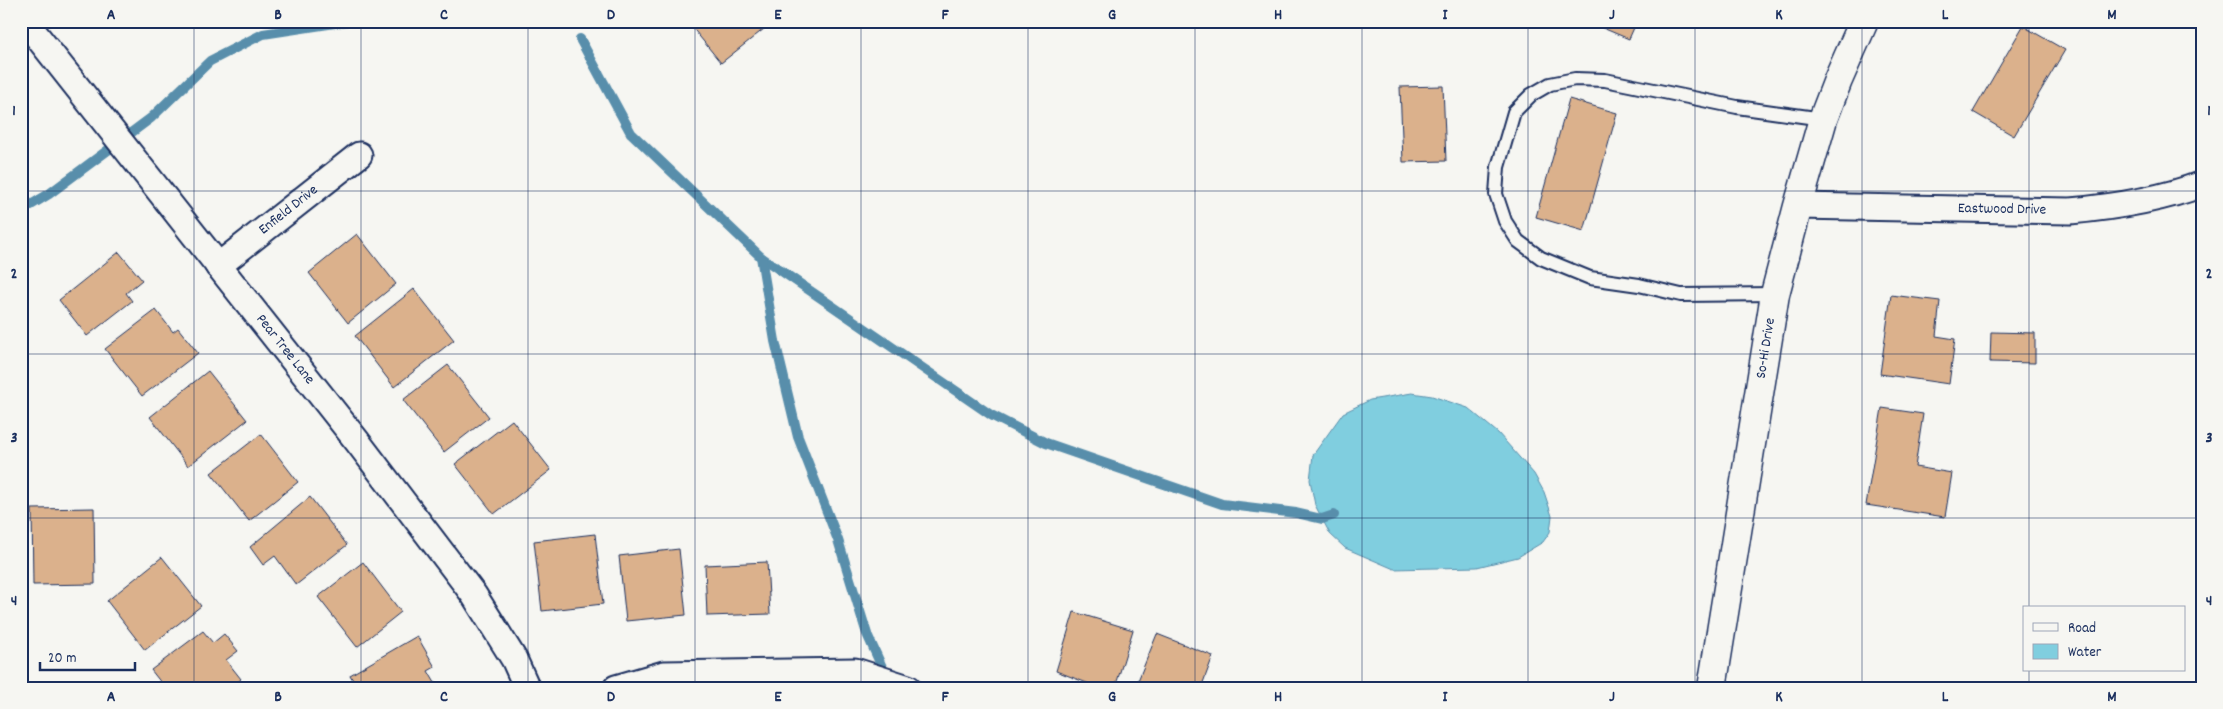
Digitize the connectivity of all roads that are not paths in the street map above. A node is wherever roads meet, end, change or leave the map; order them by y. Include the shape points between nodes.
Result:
1 (26, 21) edge
2 (1864, 21) edge
3 (1824, 119) junction
4 (359, 155) dead end
5 (2202, 184) edge
6 (1798, 206) junction
7 (218, 266) junction
8 (1775, 294) junction
9 (527, 688) edge
10 (616, 688) edge
11 (908, 688) edge
12 (1712, 688) edge

1 - 7 street, Pear Tree Lane
2 - 3 street, So-Hi Drive
3 - 6 street, So-Hi Drive
3 - 8 lane via 1737,107 1605,80 1575,79 1550,84 1531,95 1514,112 1498,167 1496,194 1505,222 1518,241 1541,258 1590,278 1681,295
4 - 7 street, Enfield Drive
5 - 6 street, Eastwood Drive via 2143,201 2070,212
6 - 8 street, So-Hi Drive
7 - 9 street, Pear Tree Lane via 474,596 514,659
8 - 12 street, So-Hi Drive
10 - 11 street via 664,674 855,671

